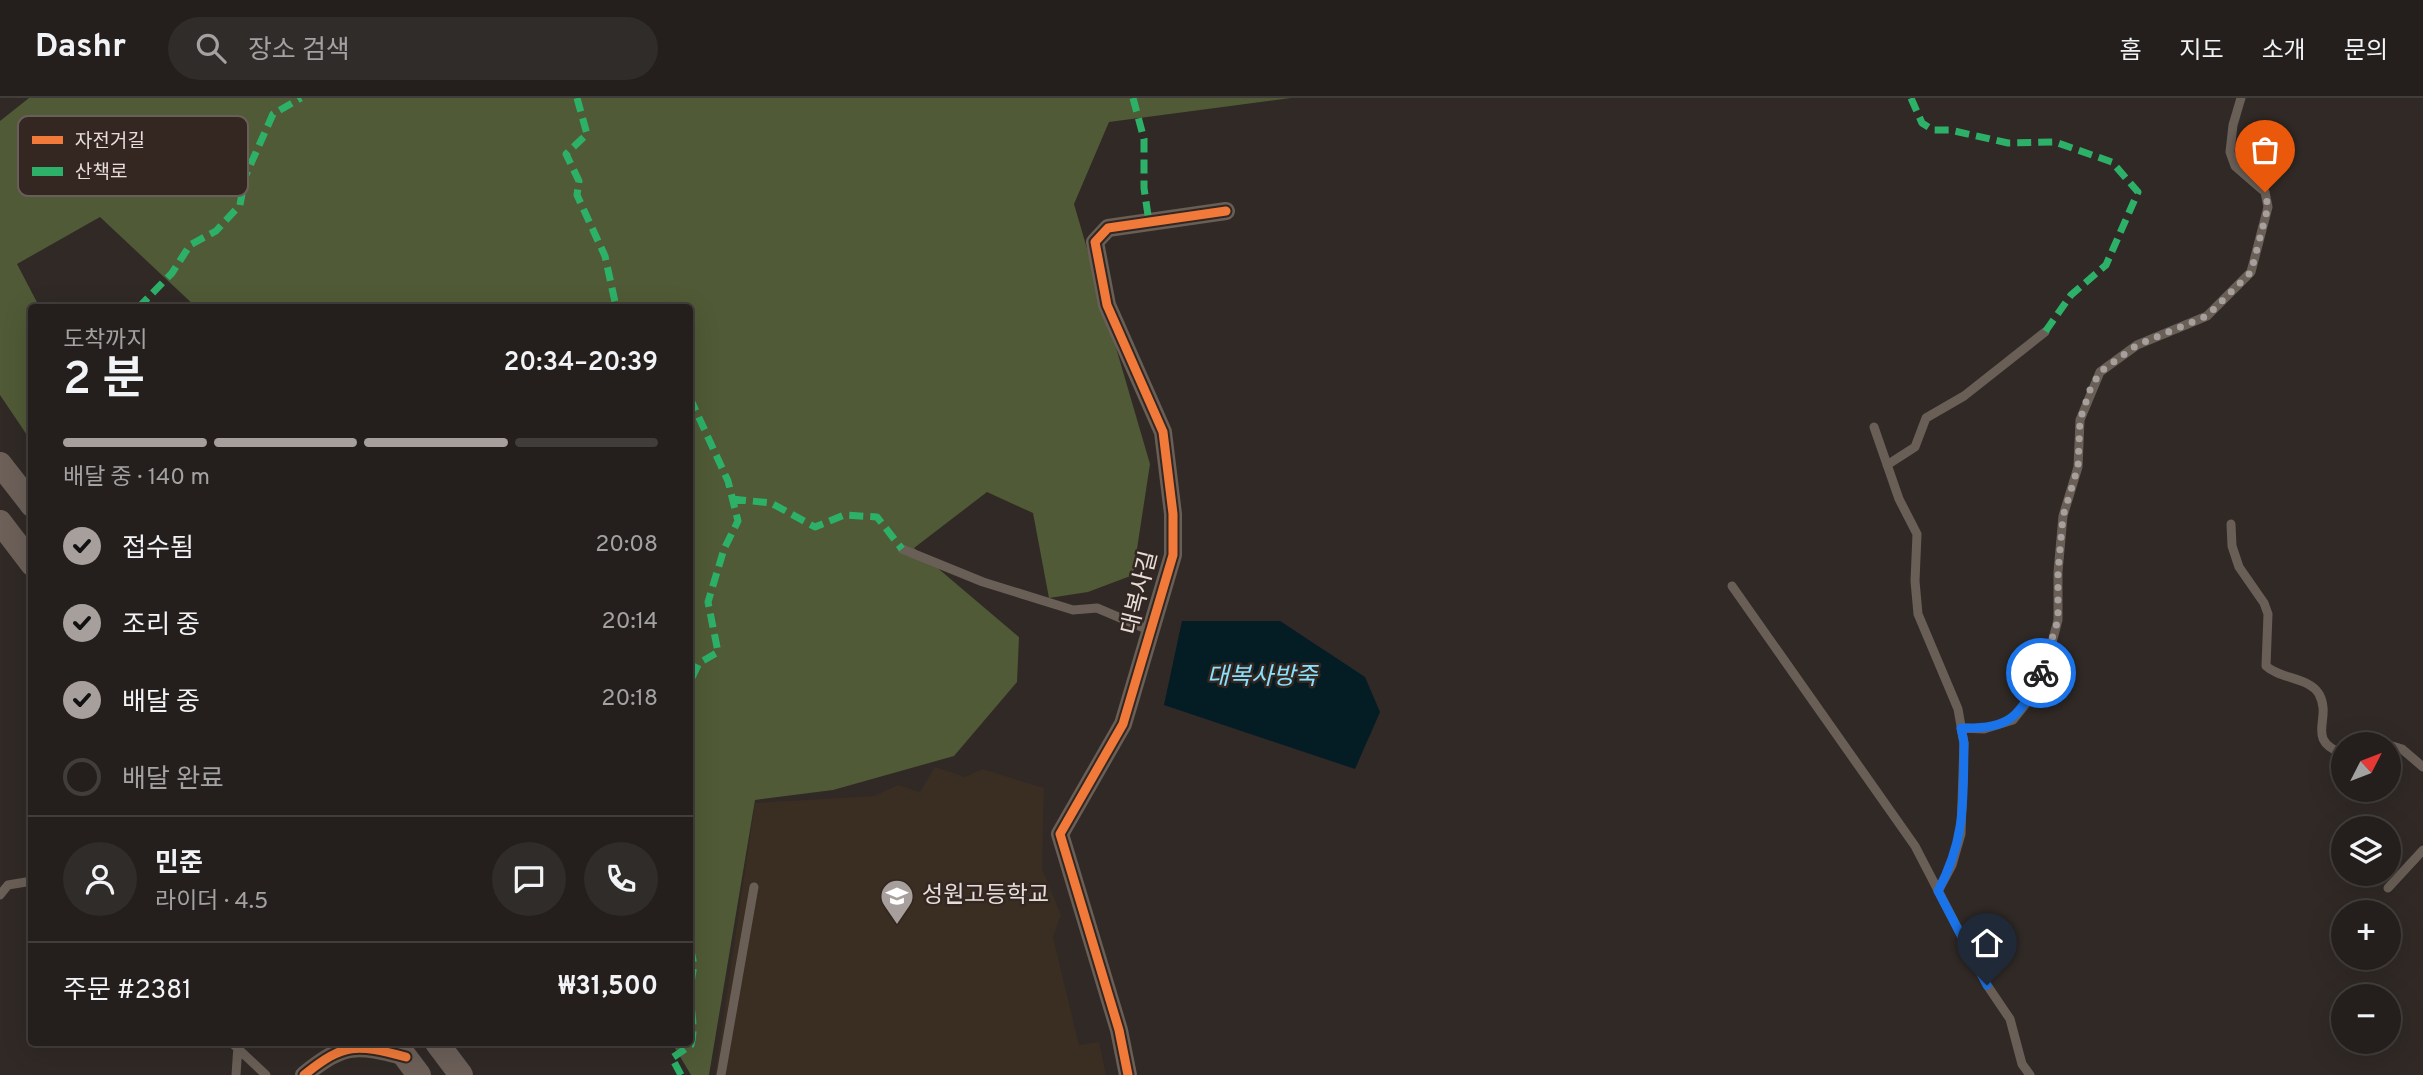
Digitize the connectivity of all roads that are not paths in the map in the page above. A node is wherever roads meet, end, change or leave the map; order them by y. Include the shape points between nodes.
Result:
1 (2241, 98) edge
2 (1226, 211) dead end
3 (2045, 332) dead end
4 (1874, 427) dead end
5 (0, 464) edge
6 (1887, 465) junction
7 (28, 500) edge
8 (0, 522) edge
9 (2231, 524) dead end
10 (902, 549) dead end
11 (28, 559) edge
12 (1732, 586) dead end
13 (1153, 631) junction
14 (1961, 728) junction
15 (2331, 747) edge
16 (2401, 749) edge
17 (2423, 767) edge
18 (2423, 850) edge
19 (28, 882) edge
20 (754, 887) dead end
21 (2388, 888) dead end
22 (1938, 891) junction
23 (0, 895) edge
24 (236, 1046) edge
25 (237, 1046) edge
26 (439, 1046) edge
27 (333, 1048) edge
28 (407, 1058) edge
29 (236, 1075) edge
30 (266, 1075) edge
31 (304, 1075) edge
32 (461, 1075) edge
33 (721, 1075) edge
34 (1128, 1075) edge
35 (2030, 1075) edge

1 - 14 lane via 2230,152 2235,166 2265,192 2268,207 2251,272 2207,316 2137,345 2100,372 2080,420 2078,467 2063,516 2058,620 2047,661 2013,720 1984,729
2 - 13 street, 대복사길 via 1108,228 1095,242 1107,305 1163,432 1173,555
3 - 6 lane via 1964,396 1926,418 1915,447
4 - 6 lane
5 - 7 street
6 - 14 lane via 1917,534 1919,614 1946,676
8 - 11 street
9 - 15 lane via 2239,567 2267,614 2266,666 2274,674 2317,691 2324,712 2321,736
10 - 13 lane via 983,582 1073,610 1097,608
12 - 22 lane via 1915,846
13 - 34 street, 대복사길 via 1123,724 1060,834 1119,1030
14 - 22 lane via 1961,834
16 - 17 lane
18 - 21 lane
19 - 23 lane via 8,886
20 - 33 lane
22 - 35 lane via 2010,1019 2022,1064
24 - 29 lane
25 - 30 lane
26 - 32 street
27 - 28 street via 373,1049
27 - 31 street

